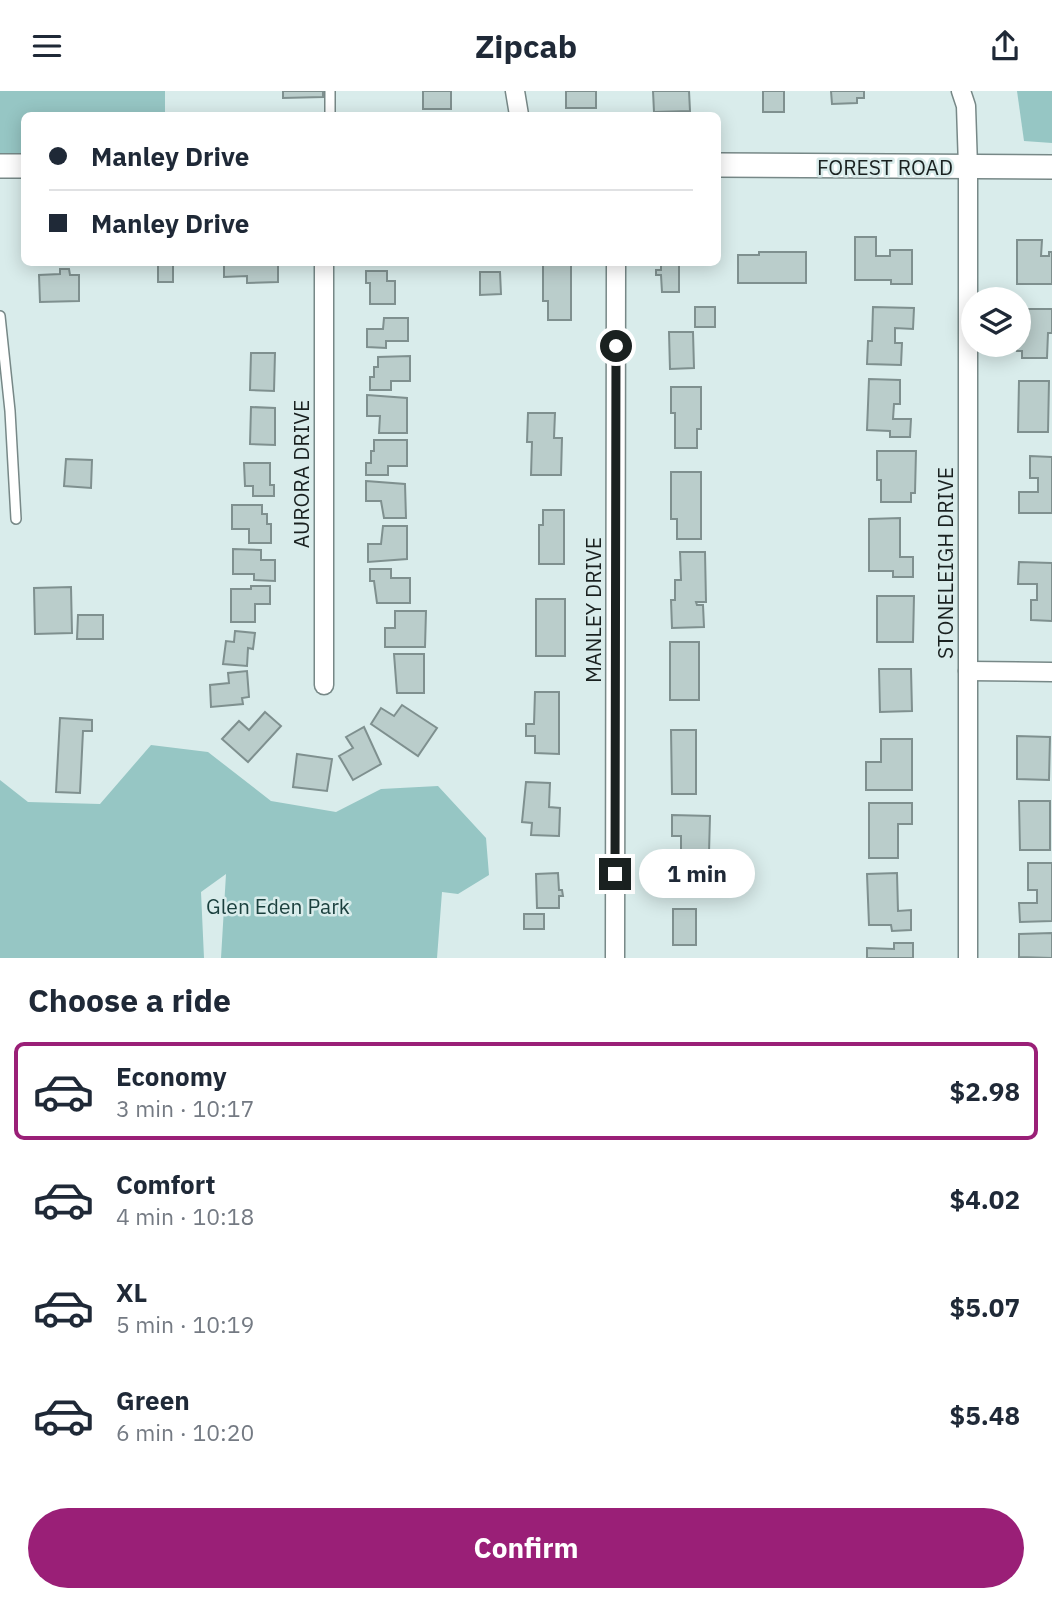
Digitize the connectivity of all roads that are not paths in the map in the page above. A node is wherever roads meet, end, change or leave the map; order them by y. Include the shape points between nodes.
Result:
1 (330, 91) edge
2 (515, 91) edge
3 (961, 91) edge
4 (330, 112) edge
5 (518, 112) edge
6 (721, 165) edge
7 (0, 166) edge
8 (21, 166) edge
9 (968, 167) junction
10 (1052, 167) edge
11 (324, 266) edge
12 (616, 266) edge
13 (0, 316) edge
14 (16, 519) dead end
15 (968, 671) junction
16 (1052, 672) edge
17 (324, 685) dead end
18 (615, 958) edge
19 (968, 958) edge

1 - 4 lane
2 - 5 street
3 - 9 street, STONELEIGH DRIVE via 966,107
6 - 9 street, FOREST ROAD
7 - 8 street
9 - 10 street, FOREST ROAD
9 - 15 street, STONELEIGH DRIVE
11 - 17 street, AURORA DRIVE
12 - 18 street, MANLEY DRIVE
13 - 14 lane
15 - 16 street
15 - 19 street, STONELEIGH DRIVE

